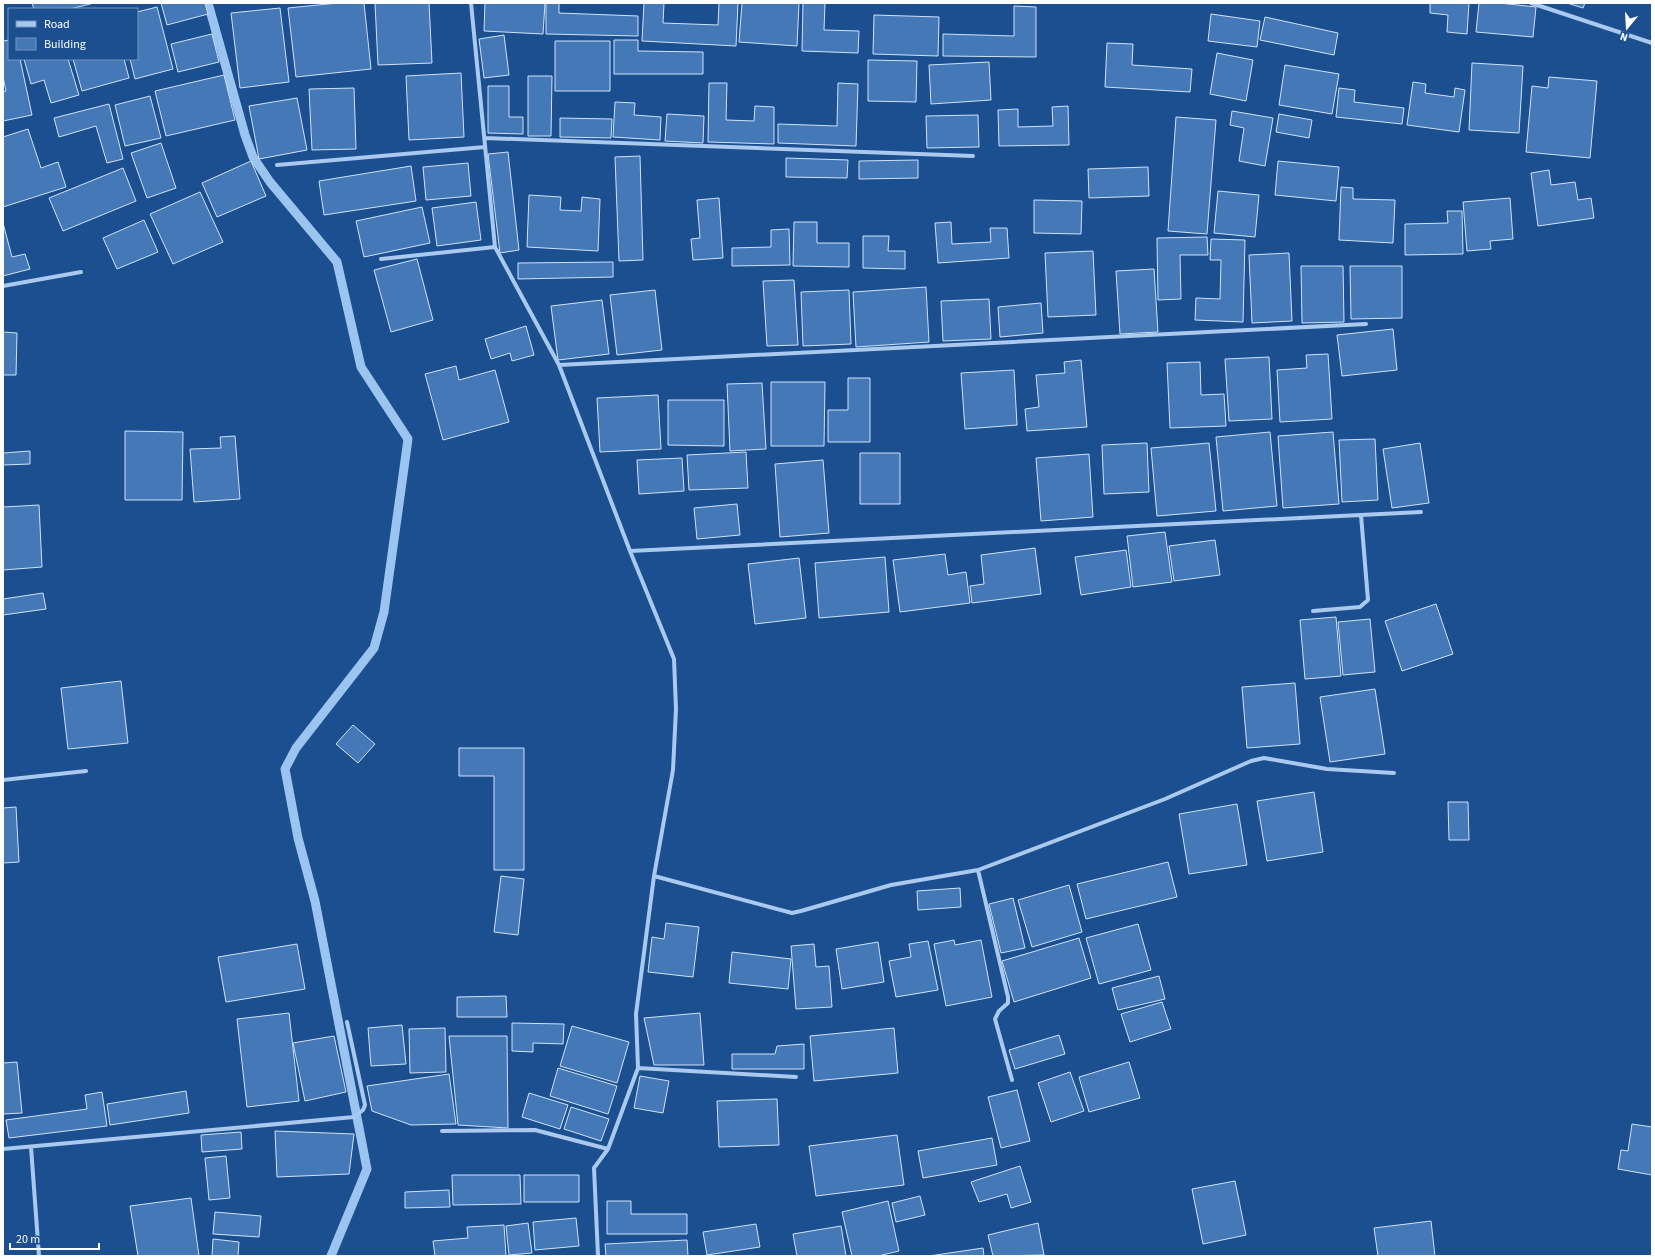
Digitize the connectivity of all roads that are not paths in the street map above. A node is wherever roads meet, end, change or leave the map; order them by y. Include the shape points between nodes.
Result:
1 (471, 3) edge
2 (1531, 3) edge
3 (1652, 43) edge
4 (485, 138) junction
5 (485, 147) junction
6 (973, 156) dead end
7 (277, 165) dead end
8 (495, 247) junction
9 (381, 259) dead end
10 (81, 272) dead end
11 (3, 286) edge
12 (1366, 324) dead end
13 (559, 365) junction
14 (1422, 512) dead end
15 (1361, 515) junction
16 (630, 551) junction
17 (1313, 611) dead end
18 (86, 771) dead end
19 (1394, 773) dead end
20 (3, 780) edge
21 (978, 870) junction
22 (654, 876) junction
23 (347, 1022) dead end
24 (638, 1068) junction
25 (796, 1077) dead end
26 (1012, 1080) dead end
27 (442, 1131) dead end
28 (31, 1147) junction
29 (608, 1149) junction
30 (3, 1150) edge
31 (39, 1256) edge
32 (598, 1256) edge

1 - 4 street
2 - 3 street
4 - 5 street
4 - 6 street
5 - 7 street
5 - 8 street
8 - 9 street
8 - 13 street
10 - 11 street
12 - 13 street
13 - 16 street
14 - 15 street
15 - 16 street
15 - 17 street via 1368,600 1360,607
16 - 22 street via 674,658 676,709 673,770
18 - 20 street
19 - 21 street via 1327,769 1264,758 1251,761 1165,799
21 - 22 street via 891,885 792,913
21 - 26 street via 1008,997 1008,1003 995,1019
22 - 24 street via 636,1014
23 - 28 street via 365,1105 354,1117
24 - 25 street
24 - 29 street
27 - 29 street via 535,1130
28 - 30 street
28 - 31 street
29 - 32 street via 594,1168

